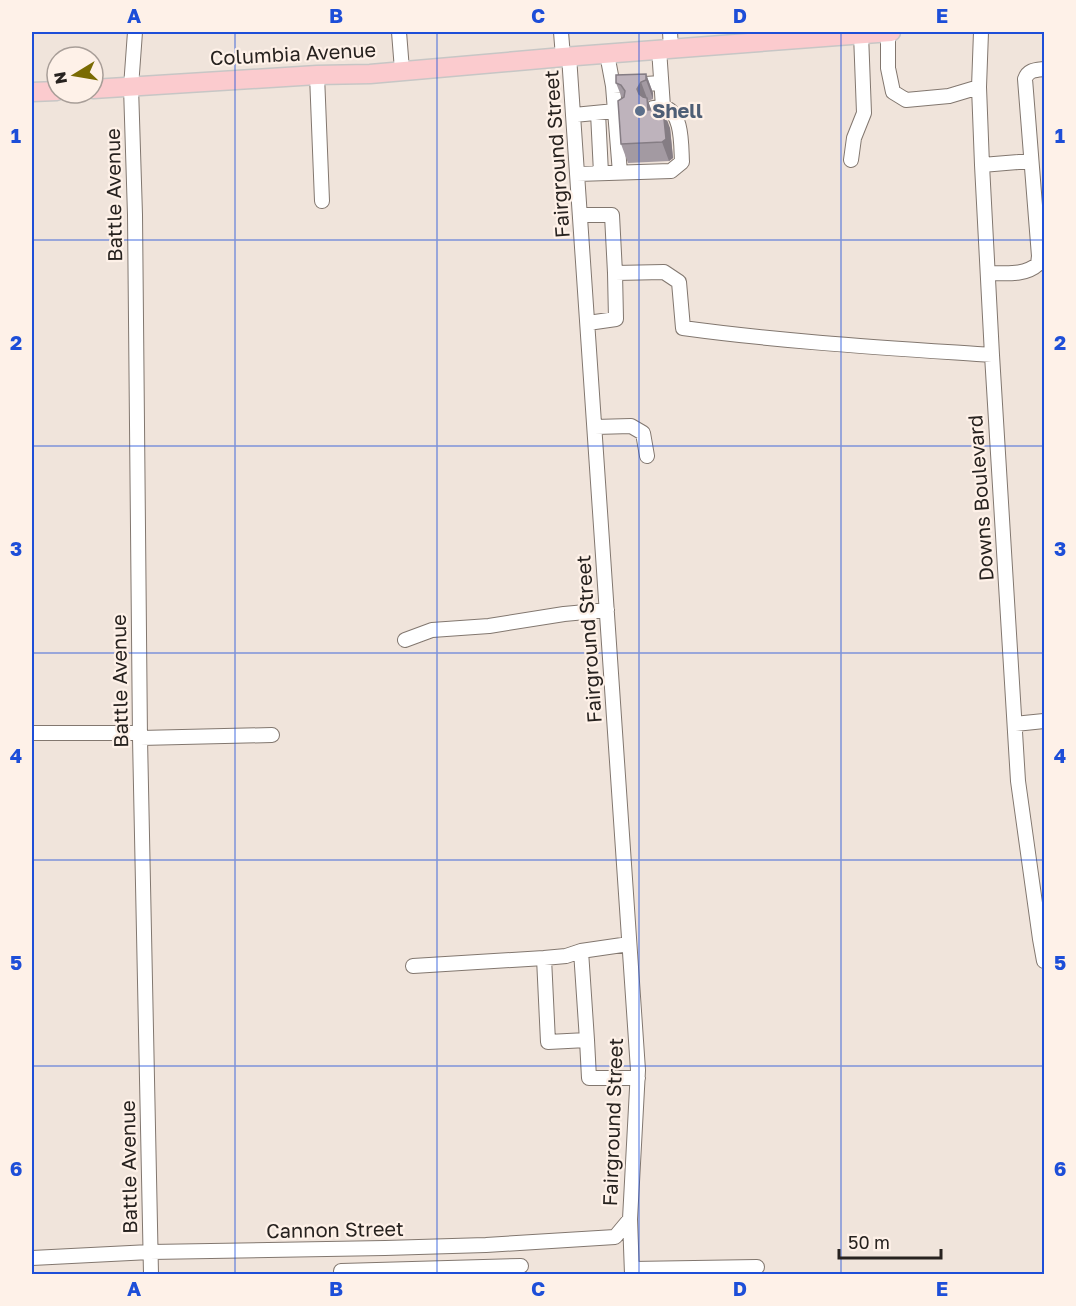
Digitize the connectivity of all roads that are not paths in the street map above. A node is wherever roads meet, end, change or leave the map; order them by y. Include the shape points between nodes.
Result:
1 (135, 32) edge
2 (399, 32) edge
3 (561, 32) edge
4 (889, 32) edge
5 (981, 32) edge
6 (850, 34) edge
7 (666, 43) edge
8 (607, 54) junction
9 (566, 57) junction
10 (1044, 69) edge
11 (402, 70) junction
12 (317, 75) junction
13 (661, 83) junction
14 (613, 86) junction
15 (131, 87) junction
16 (979, 87) junction
17 (105, 88) edge
18 (619, 111) junction
19 (598, 112) junction
20 (573, 115) junction
21 (851, 160) dead end
22 (1031, 160) junction
23 (982, 165) junction
24 (620, 173) junction
25 (578, 174) junction
26 (602, 174) junction
27 (322, 201) dead end
28 (580, 216) junction
29 (615, 273) junction
30 (988, 273) junction
31 (588, 323) junction
32 (992, 355) junction
33 (595, 427) junction
34 (647, 456) dead end
35 (607, 610) junction
36 (405, 640) dead end
37 (1044, 721) edge
38 (1015, 724) junction
39 (32, 733) edge
40 (272, 735) dead end
41 (140, 736) junction
42 (629, 944) junction
43 (581, 951) junction
44 (544, 958) junction
45 (1044, 961) edge
46 (413, 966) dead end
47 (587, 1040) junction
48 (638, 1078) junction
49 (630, 1219) junction
50 (520, 1244) junction
51 (340, 1249) junction
52 (150, 1252) junction
53 (32, 1258) edge
54 (758, 1267) dead end
55 (521, 1270) edge
56 (632, 1272) edge
57 (341, 1273) edge
58 (151, 1275) edge

1 - 15 street, Battle Avenue
2 - 11 street
3 - 9 street, Fairground Street
4 - 6 main road, Columbia Avenue
4 - 16 street via 892,92 906,100 949,96
5 - 16 street, Downs Boulevard
6 - 7 main road, Columbia Avenue
6 - 21 street via 864,112
7 - 8 main road, Columbia Avenue
7 - 13 street
8 - 9 main road, Columbia Avenue
8 - 14 street
9 - 11 main road, Columbia Avenue
9 - 20 street, Fairground Street
10 - 22 street via 1030,71 1025,79
11 - 12 main road, Columbia Avenue
12 - 15 main road, Columbia Avenue
12 - 27 street
13 - 14 street
13 - 24 street via 658,108 674,113 679,125 682,162 671,171
14 - 18 street
15 - 17 main road, Columbia Avenue
15 - 41 street, Battle Avenue
16 - 23 street, Downs Boulevard
18 - 19 street
18 - 24 street
19 - 20 street
19 - 26 street
20 - 25 street, Fairground Street
22 - 23 street
22 - 30 street via 1038,264 1032,270 1018,273
23 - 30 street, Downs Boulevard
24 - 26 street
25 - 26 street
25 - 28 street, Fairground Street
28 - 29 street via 612,215
28 - 31 street, Fairground Street
29 - 31 street via 616,319
29 - 32 street via 664,272 679,282 683,328
30 - 32 street, Downs Boulevard
31 - 33 street, Fairground Street
32 - 38 street, Downs Boulevard
33 - 34 street via 631,426 643,433
33 - 35 street, Fairground Street
35 - 36 street via 432,630
35 - 42 street, Fairground Street
37 - 38 street
38 - 45 street, Downs Boulevard via 1018,781
39 - 41 street
40 - 41 street
41 - 52 street, Battle Avenue
42 - 43 street
42 - 48 street, Fairground Street
43 - 44 street
43 - 47 street
44 - 46 street
44 - 47 street via 548,1042
47 - 48 street via 589,1078
48 - 49 street, Fairground Street
49 - 50 street, Cannon Street via 615,1238
49 - 56 street
50 - 51 street, Cannon Street
50 - 55 street
51 - 52 street, Cannon Street
51 - 57 street
52 - 53 street, Cannon Street
52 - 58 street, Battle Avenue
54 - 56 street
55 - 57 street

